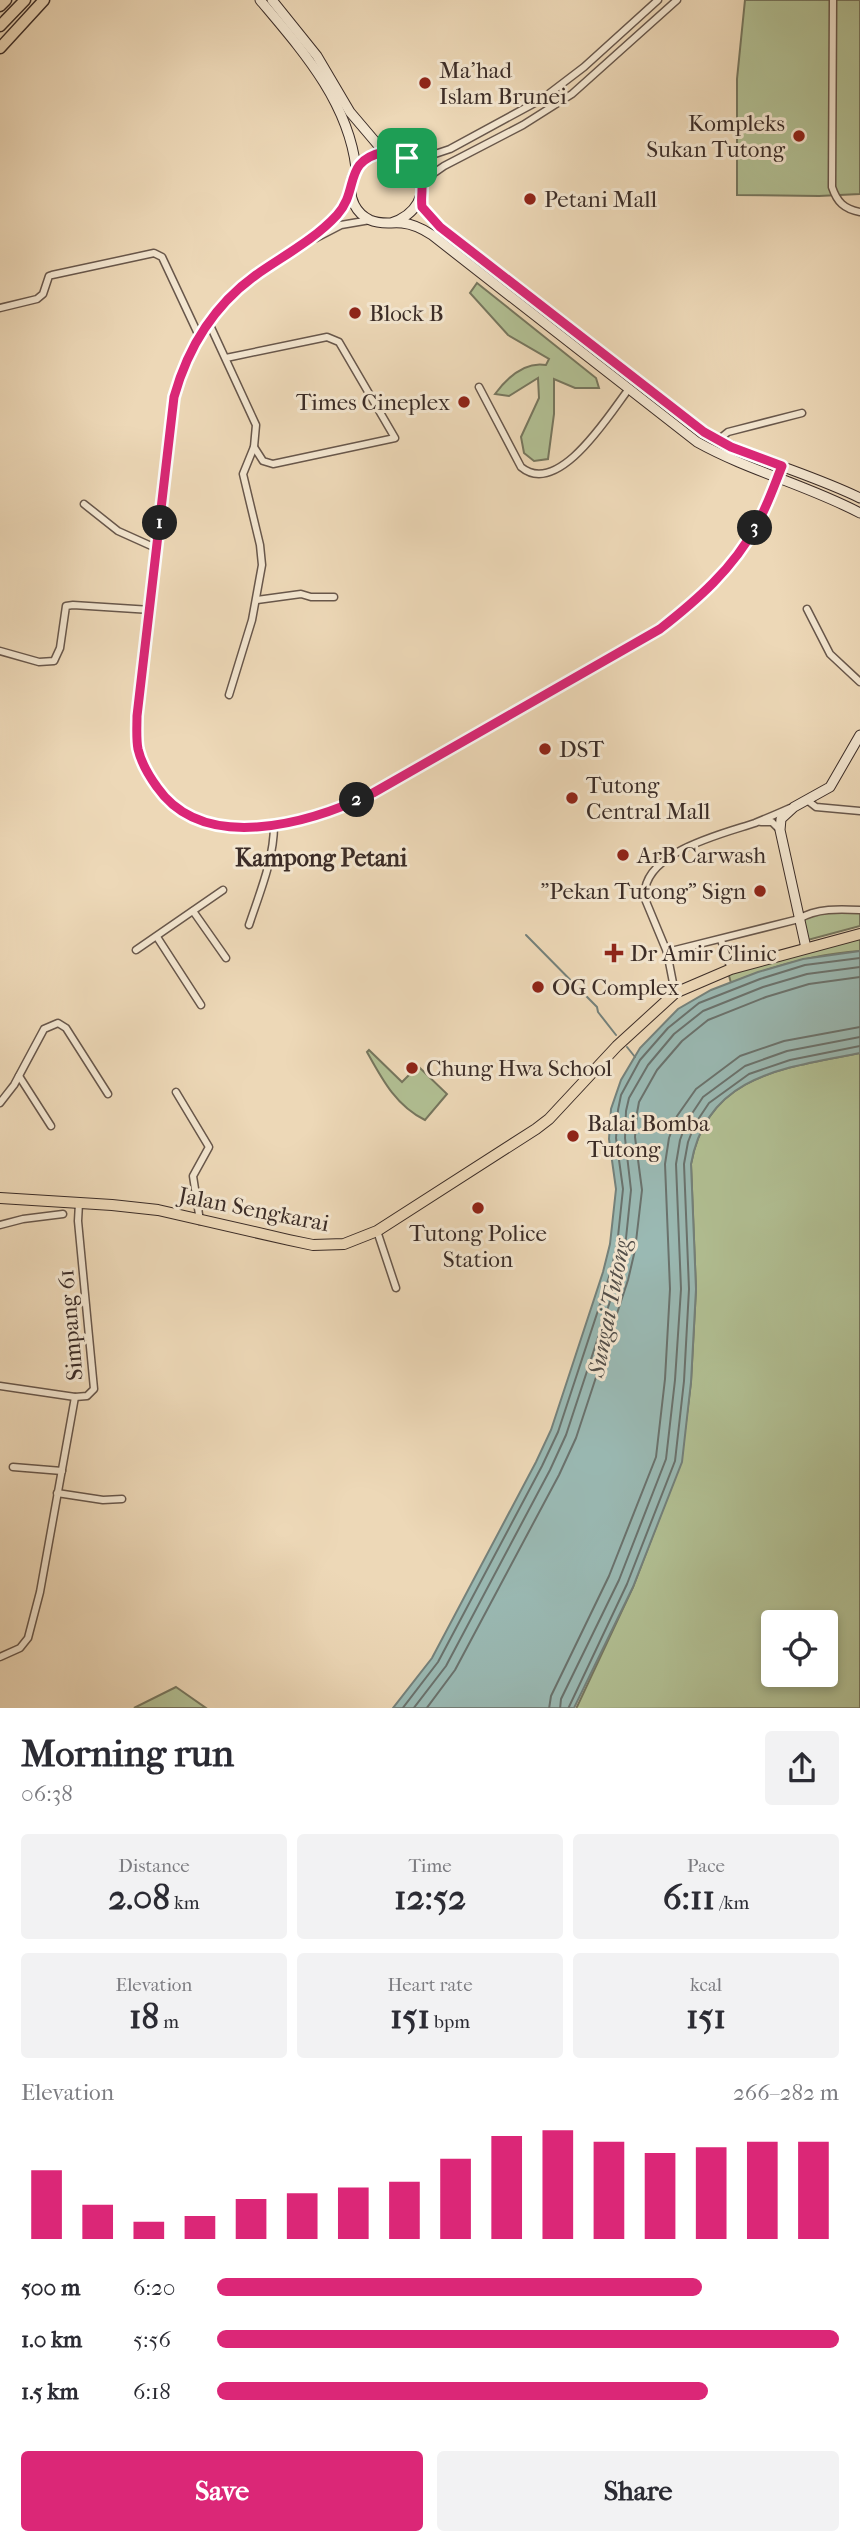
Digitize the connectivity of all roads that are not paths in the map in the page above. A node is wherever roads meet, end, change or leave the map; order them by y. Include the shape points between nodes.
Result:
1 (6, 0) edge
2 (25, 0) edge
3 (44, 0) edge
4 (260, 0) edge
5 (272, 0) edge
6 (658, 0) edge
7 (677, 0) edge
8 (833, 0) edge
9 (0, 6) edge
10 (0, 26) edge
11 (0, 48) edge
12 (584, 67) junction
13 (593, 77) junction
14 (384, 152) junction
15 (407, 158) junction
16 (356, 168) junction
17 (422, 188) junction
18 (351, 194) junction
19 (420, 199) junction
20 (860, 212) edge
21 (370, 220) junction
22 (391, 223) junction
23 (299, 247) junction
24 (0, 308) edge
25 (208, 321) junction
26 (199, 336) junction
27 (226, 358) junction
28 (479, 387) dead end
29 (628, 390) junction
30 (802, 414) dead end
31 (718, 440) junction
32 (254, 447) junction
33 (782, 466) junction
34 (777, 477) junction
35 (860, 498) edge
36 (84, 504) dead end
37 (860, 513) edge
38 (158, 549) junction
39 (334, 597) dead end
40 (257, 600) junction
41 (150, 610) junction
42 (807, 610) dead end
43 (0, 651) edge
44 (860, 682) edge
45 (229, 695) dead end
46 (860, 735) edge
47 (807, 800) junction
48 (794, 807) junction
49 (860, 810) edge
50 (755, 822) junction
51 (274, 825) junction
52 (780, 830) junction
53 (223, 890) dead end
54 (860, 910) edge
55 (192, 911) junction
56 (799, 919) junction
57 (249, 925) dead end
58 (860, 934) edge
59 (157, 937) junction
60 (721, 940) junction
61 (806, 948) junction
62 (136, 950) dead end
63 (667, 952) junction
64 (226, 958) dead end
65 (731, 969) junction
66 (675, 993) junction
67 (201, 1005) dead end
68 (19, 1076) junction
69 (176, 1092) dead end
70 (108, 1094) dead end
71 (0, 1102) edge
72 (51, 1126) dead end
73 (0, 1198) edge
74 (79, 1203) junction
75 (64, 1214) dead end
76 (200, 1221) junction
77 (0, 1225) edge
78 (377, 1231) junction
79 (396, 1288) dead end
80 (0, 1386) edge
81 (75, 1397) junction
82 (13, 1466) dead end
83 (62, 1471) junction
84 (57, 1493) junction
85 (122, 1499) dead end
86 (0, 1657) edge

1 - 9 highway
2 - 10 highway
3 - 11 highway
4 - 16 street via 324,83 343,117
5 - 14 street via 317,56 350,112
6 - 12 street
7 - 13 street
8 - 20 street via 832,187 842,205
12 - 13 street
12 - 15 street via 542,99 450,149 426,158
13 - 17 street via 549,109 444,166
14 - 15 street
14 - 16 street
15 - 17 street via 418,172
16 - 18 street
17 - 19 street
18 - 21 street via 357,209
18 - 23 street via 337,215
19 - 22 street via 404,219
19 - 31 street via 432,220 680,416
21 - 22 street
21 - 23 street via 341,225
22 - 29 street via 415,226 432,235
23 - 25 street via 255,276
24 - 26 street via 37,299 48,276 154,253 162,257
25 - 26 street
25 - 27 street
26 - 38 street via 174,397
27 - 32 street via 256,425
27 - 32 street via 334,338 395,438 273,464 263,461
28 - 29 street via 521,467 535,475 573,458
29 - 34 street via 697,442
30 - 31 street via 728,432
31 - 33 street
32 - 40 street via 243,474 260,545
33 - 34 street
33 - 35 street
34 - 37 street
34 - 51 street via 755,528 733,561 699,598 660,629 373,793 342,808
36 - 38 street via 118,531
38 - 41 street
39 - 40 street via 301,593
40 - 45 street
41 - 43 street via 73,604 66,606 54,661 38,662
41 - 51 street via 137,716 138,749 149,776 167,802 191,818 219,827
42 - 44 street via 830,654
46 - 47 street via 835,781
47 - 48 street
47 - 49 street via 816,807
48 - 50 street
48 - 52 street via 782,816
50 - 52 street via 772,822
50 - 63 street via 693,843 648,878 645,899
51 - 57 street via 270,860
52 - 56 street
53 - 55 street
54 - 56 street via 823,911
55 - 59 street
55 - 64 street
56 - 60 street
56 - 61 street
58 - 61 main road, Jalan Sengkarai
59 - 62 street
59 - 67 street
60 - 63 street
60 - 65 street
61 - 65 main road, Jalan Sengkarai
63 - 66 street
65 - 66 main road, Jalan Sengkarai
66 - 78 main road, Jalan Sengkarai via 620,1043 549,1119
68 - 70 street via 39,1035 58,1023 66,1028
68 - 71 street
68 - 72 street
69 - 76 street via 209,1147 193,1176
73 - 74 main road, Jalan Sengkarai
74 - 76 main road, Jalan Sengkarai via 158,1210
74 - 81 street, Simpang 61 via 95,1383 93,1392
75 - 77 street
76 - 78 main road, Jalan Sengkarai via 313,1245 344,1244
78 - 79 street
80 - 81 street, Simpang 61
81 - 83 street
82 - 83 street
83 - 84 street
84 - 85 street
84 - 86 street via 40,1592 25,1644

